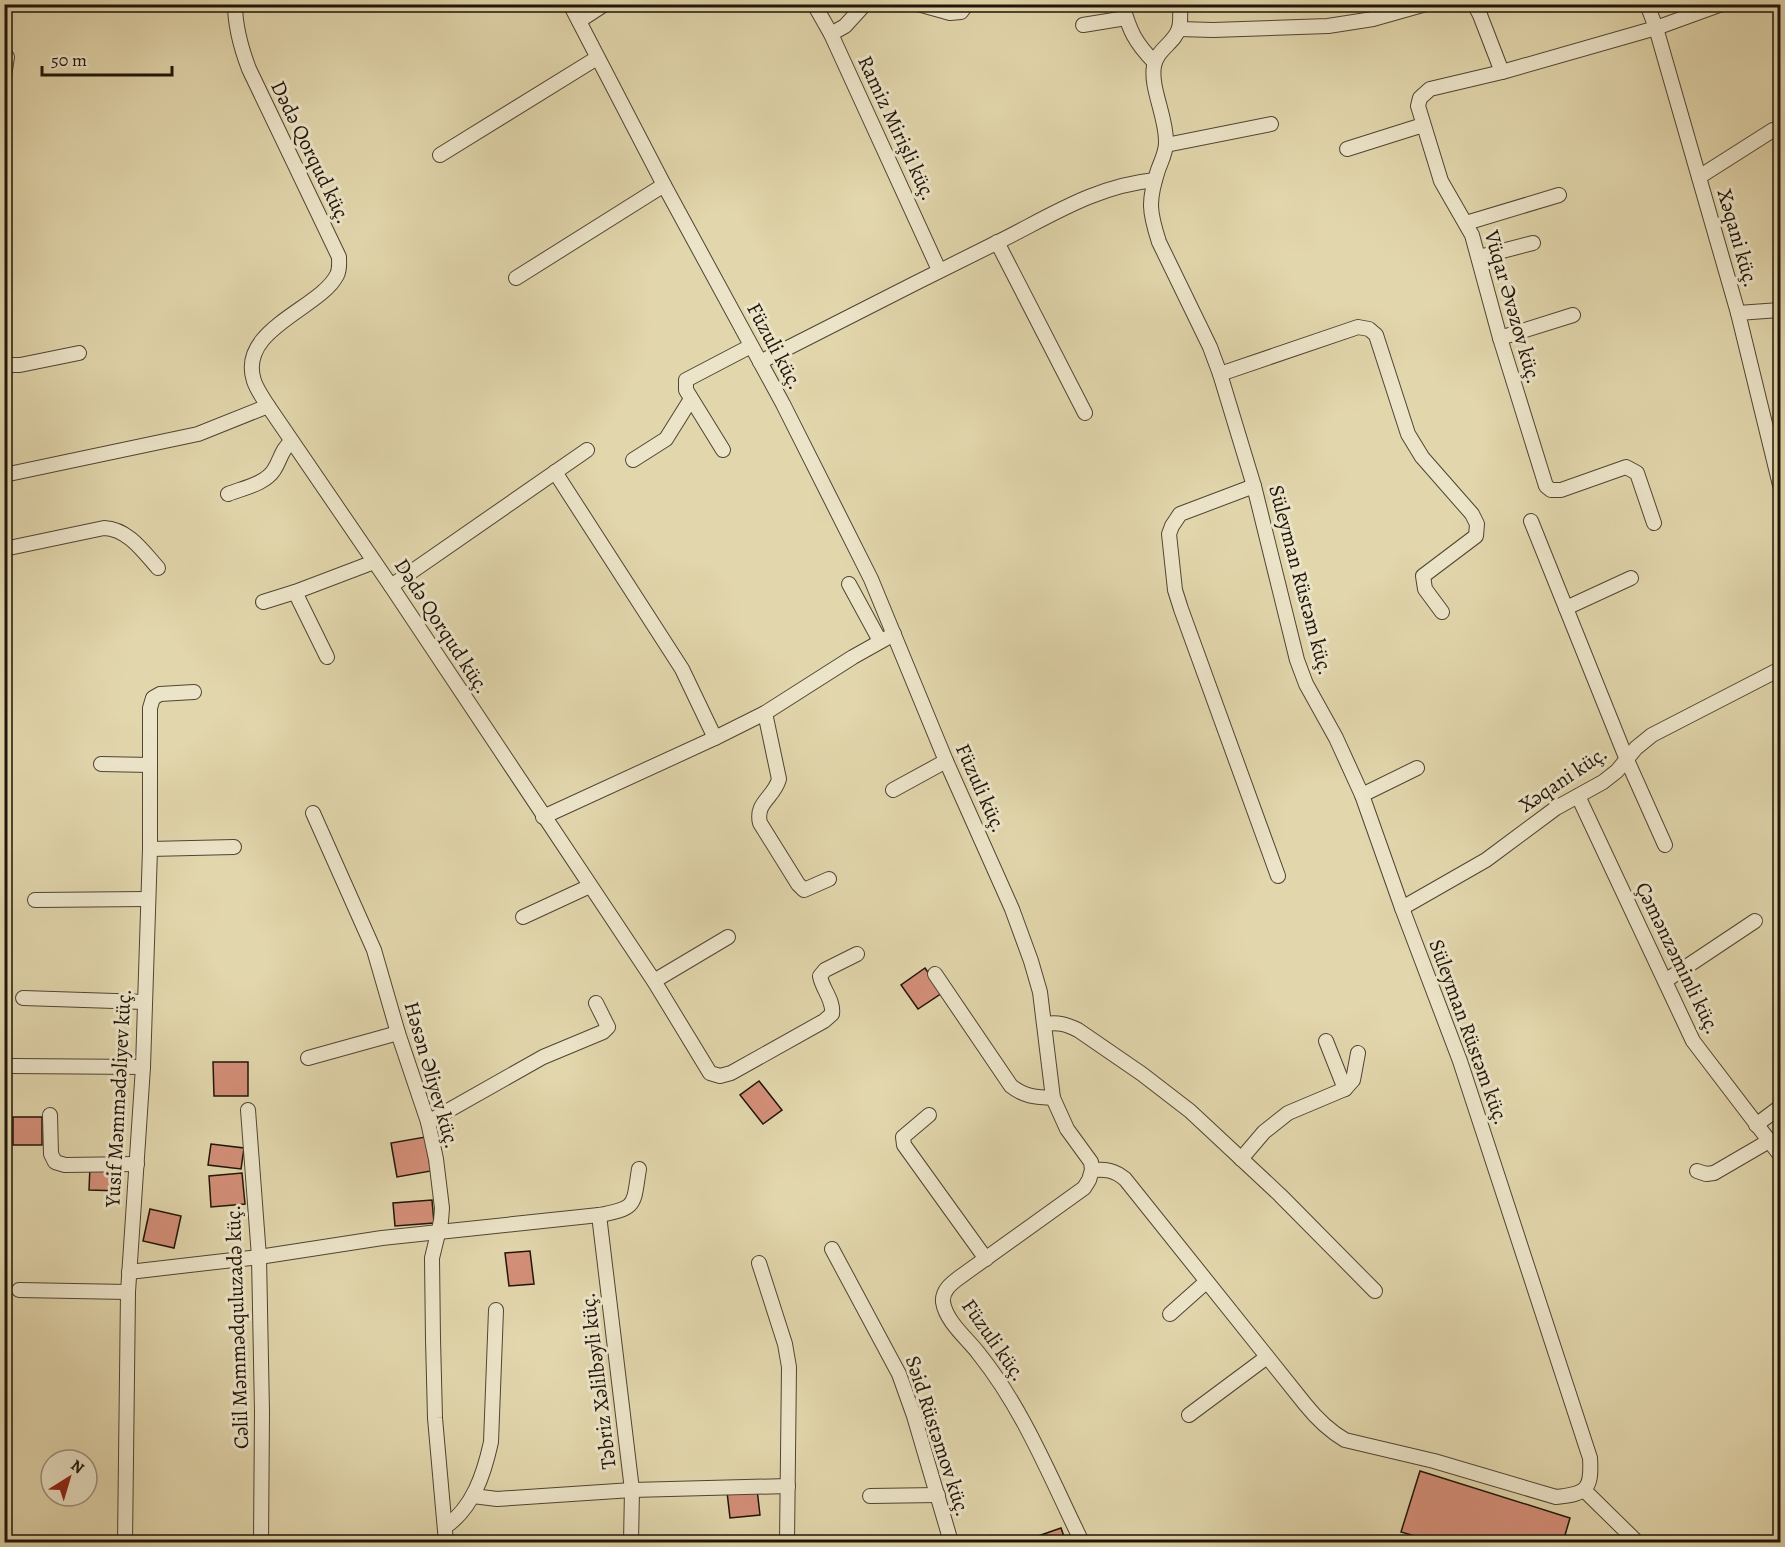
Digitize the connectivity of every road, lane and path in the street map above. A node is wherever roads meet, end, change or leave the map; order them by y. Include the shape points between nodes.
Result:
1 (235, 4) edge
2 (570, 4) edge
3 (605, 4) edge
4 (814, 4) edge
5 (865, 4) edge
6 (918, 4) edge
7 (967, 4) edge
8 (1122, 4) edge
9 (1180, 4) edge
10 (1371, 4) edge
11 (1426, 4) edge
12 (1474, 4) edge
13 (1647, 4) edge
14 (1722, 4) edge
15 (1126, 18) junction
16 (1373, 19) junction
17 (579, 21) junction
18 (1083, 25) dead end
19 (1656, 28) junction
20 (1179, 29) junction
21 (831, 34) junction
22 (7, 57) dead end
23 (597, 58) junction
24 (1154, 62) junction
25 (1502, 72) junction
26 (4, 76) edge
27 (1271, 124) dead end
28 (1424, 125) junction
29 (1773, 130) dead end
30 (1166, 145) junction
31 (1347, 149) dead end
32 (440, 155) dead end
33 (1699, 177) junction
34 (1155, 180) junction
35 (664, 185) junction
36 (1559, 195) dead end
37 (1466, 223) junction
38 (997, 242) junction
39 (1533, 243) dead end
40 (1479, 257) junction
41 (939, 270) junction
42 (516, 278) dead end
43 (1780, 310) edge
44 (1738, 313) junction
45 (1573, 315) dead end
46 (1500, 338) junction
47 (751, 346) junction
48 (79, 353) dead end
49 (760, 362) junction
50 (4, 365) edge
51 (1220, 374) junction
52 (691, 399) junction
53 (268, 405) junction
54 (1086, 413) dead end
55 (291, 442) junction
56 (587, 450) dead end
57 (723, 450) dead end
58 (633, 460) dead end
59 (555, 472) junction
60 (4, 475) edge
61 (1780, 485) edge
62 (1254, 486) junction
63 (228, 494) dead end
64 (1531, 521) dead end
65 (1654, 523) dead end
66 (4, 549) edge
67 (374, 562) junction
68 (158, 568) dead end
69 (1631, 578) dead end
70 (849, 584) dead end
71 (391, 586) junction
72 (295, 592) junction
73 (263, 602) dead end
74 (1566, 608) junction
75 (1442, 612) dead end
76 (894, 634) junction
77 (880, 641) junction
78 (327, 657) dead end
79 (1780, 669) edge
80 (195, 692) dead end
81 (765, 713) junction
82 (715, 738) junction
83 (1627, 760) junction
84 (946, 761) junction
85 (101, 764) dead end
86 (150, 765) junction
87 (1417, 768) dead end
88 (893, 790) dead end
89 (1362, 795) junction
90 (1578, 796) junction
91 (313, 813) dead end
92 (543, 817) junction
93 (1665, 845) dead end
94 (234, 848) dead end
95 (150, 849) junction
96 (1278, 876) dead end
97 (829, 879) dead end
98 (590, 886) junction
99 (147, 899) junction
100 (35, 900) dead end
101 (1402, 908) junction
102 (523, 917) dead end
103 (1755, 921) dead end
104 (728, 937) dead end
105 (856, 954) dead end
106 (935, 974) dead end
107 (654, 981) junction
108 (1665, 981) junction
109 (23, 998) dead end
110 (145, 1002) junction
111 (596, 1003) dead end
112 (1045, 1024) junction
113 (398, 1033) junction
114 (1326, 1041) dead end
115 (1358, 1053) dead end
116 (308, 1058) dead end
117 (12, 1066) dead end
118 (143, 1067) junction
119 (1345, 1089) junction
120 (1053, 1098) junction
121 (1780, 1107) edge
122 (248, 1110) dead end
123 (50, 1115) dead end
124 (929, 1115) dead end
125 (428, 1122) junction
126 (1756, 1125) junction
127 (1769, 1141) junction
128 (1780, 1155) edge
129 (1241, 1158) junction
130 (137, 1164) junction
131 (639, 1169) dead end
132 (1092, 1170) junction
133 (1697, 1171) dead end
134 (599, 1215) junction
135 (437, 1233) junction
136 (832, 1248) dead end
137 (259, 1257) junction
138 (986, 1259) junction
139 (759, 1263) dead end
140 (129, 1272) junction
141 (1206, 1282) junction
142 (19, 1290) dead end
143 (1375, 1291) dead end
144 (128, 1292) junction
145 (496, 1310) dead end
146 (1170, 1314) dead end
147 (1267, 1358) junction
148 (1189, 1415) dead end
149 (788, 1486) junction
150 (632, 1490) junction
151 (1584, 1490) junction
152 (938, 1495) junction
153 (473, 1496) junction
154 (870, 1496) dead end
155 (445, 1527) junction
156 (125, 1542) edge
157 (261, 1542) edge
158 (446, 1542) edge
159 (631, 1542) edge
160 (787, 1542) edge
161 (951, 1542) edge
162 (1082, 1542) edge
163 (1637, 1542) edge

1 - 53 street, Dədə Qorqud küç. via 240,45 249,69 339,257 340,268 331,285 272,330 255,354 254,382
2 - 17 street, Füzuli küç.
3 - 17 street
4 - 21 street, Ramiz Mirişli küç.
5 - 21 street
6 - 7 street via 950,13 961,12
8 - 15 street
9 - 20 street
10 - 16 street
11 - 16 street
12 - 25 street
13 - 19 street, Xəqani küç.
14 - 19 street, Vüqar Əvəzov küç.
15 - 18 street
15 - 24 street via 1137,44
16 - 20 street via 1328,26
17 - 23 street, Füzuli küç.
19 - 25 street, Vüqar Əvəzov küç.
19 - 33 street, Xəqani küç.
20 - 24 street
21 - 41 street, Ramiz Mirişli küç.
22 - 26 street
23 - 32 street
23 - 35 street, Füzuli küç.
24 - 30 street, Süleyman Rüstəm küç.
25 - 28 street, Vüqar Əvəzov küç. via 1430,89 1418,106
27 - 30 street
28 - 31 street
28 - 37 street, Vüqar Əvəzov küç. via 1441,181
29 - 33 street
30 - 34 street, Süleyman Rüstəm küç.
33 - 44 street, Xəqani küç.
34 - 38 street via 1103,190
34 - 51 street, Süleyman Rüstəm küç. via 1150,212 1159,242
35 - 42 street
35 - 47 street, Füzuli küç.
36 - 37 street
37 - 40 street, Vüqar Əvəzov küç.
38 - 41 street
38 - 54 street
39 - 40 street
40 - 46 street, Vüqar Əvəzov küç.
41 - 49 street
43 - 44 street
44 - 61 street, Xəqani küç.
45 - 46 street
46 - 65 street, Vüqar Əvəzov küç. via 1546,486 1561,490 1631,468 1637,473
47 - 49 street, Füzuli küç.
47 - 52 street via 686,380
48 - 50 street
49 - 76 street, Füzuli küç. via 838,512
51 - 62 street, Süleyman Rüstəm küç.
51 - 75 street via 1358,327 1369,328 1376,335 1408,434 1477,524 1476,536 1423,576 1425,589
52 - 57 street
52 - 58 street via 666,439
53 - 55 street, Dədə Qorqud küç.
53 - 60 street via 198,434
55 - 63 street via 266,480
55 - 67 street, Dədə Qorqud küç.
56 - 59 street
59 - 71 street
59 - 82 street via 682,669
62 - 89 street, Süleyman Rüstəm küç. via 1297,660
62 - 96 street via 1180,514 1169,534 1181,609
64 - 74 street
66 - 68 street via 104,528 116,529 139,546
67 - 71 street, Dədə Qorqud küç.
67 - 72 street
69 - 74 street
70 - 77 street
71 - 92 street, Dədə Qorqud küç.
72 - 73 street
72 - 78 street
74 - 83 street
76 - 77 street
76 - 84 street, Füzuli küç.
77 - 81 street
79 - 83 street, Xəqani küç. via 1652,735
80 - 86 street, Yusif Məmmədəliyev küç. via 153,698
81 - 82 street
81 - 97 street via 780,779 777,789 761,806 760,823 804,890
82 - 92 street
83 - 90 street, Xəqani küç. via 1603,782
83 - 93 street
84 - 88 street
84 - 112 street, Füzuli küç. via 1016,920 1040,992
85 - 86 street
86 - 95 street, Yusif Məmmədəliyev küç.
87 - 89 street
89 - 101 street, Süleyman Rüstəm küç.
90 - 101 street, Xəqani küç. via 1537,820 1477,866
90 - 108 street, Çəmənzəminli küç.
91 - 113 street, Həsən Əliyev küç. via 374,950
92 - 98 street, Dədə Qorqud küç.
94 - 95 street
95 - 99 street, Yusif Məmmədəliyev küç.
98 - 102 street
98 - 107 street, Dədə Qorqud küç.
99 - 100 street
99 - 110 street, Yusif Məmmədəliyev küç.
101 - 151 street, Süleyman Rüstəm küç. via 1460,1061 1590,1458 1591,1478
103 - 108 street
104 - 107 street
105 - 107 street, Dədə Qorqud küç. via 820,976 833,1006 832,1014 720,1076 710,1073 704,1065
106 - 120 street via 1011,1086 1030,1097
108 - 126 street, Çəmənzəminli küç. via 1693,1041
109 - 110 street
110 - 118 street, Yusif Məmmədəliyev küç.
111 - 125 street via 608,1027 603,1032 543,1058
112 - 120 street, Füzuli küç.
112 - 129 street via 1067,1024 1087,1036 1190,1111
113 - 116 street
113 - 125 street, Həsən Əliyev küç.
114 - 119 street
115 - 119 street via 1353,1080
117 - 118 street
118 - 130 street, Yusif Məmmədəliyev küç.
119 - 129 street via 1288,1113
120 - 132 street, Füzuli küç.
121 - 126 street
122 - 137 street, Cəlil Məmmədquluzadə küç.
123 - 130 street via 51,1154 55,1162
124 - 138 street via 903,1137 904,1145
125 - 135 street, Həsən Əliyev küç. via 442,1208
126 - 127 street, Çəmənzəminli küç.
127 - 128 street, Çəmənzəminli küç.
127 - 133 street via 1714,1173
129 - 143 street
130 - 140 street, Yusif Məmmədəliyev küç.
131 - 134 street via 634,1201 629,1208
132 - 138 street, Füzuli küç. via 1089,1180 1073,1197
132 - 141 street via 1107,1169 1125,1179
134 - 135 street
134 - 150 street, Təbriz Xəlilbəyli küç.
135 - 137 street
135 - 155 street, Həsən Əliyev küç. via 432,1258 433,1362
136 - 152 street, Səid Rüstəmov küç. via 899,1374
137 - 140 street
137 - 157 street, Cəlil Məmmədquluzadə küç.
138 - 162 street, Füzuli küç. via 949,1286 943,1301 946,1311 1001,1383
139 - 149 street via 789,1367
140 - 144 street, Yusif Məmmədəliyev küç.
141 - 146 street
141 - 147 street
142 - 144 street
144 - 156 street, Yusif Məmmədəliyev küç.
145 - 153 street via 491,1442
147 - 148 street
147 - 151 street via 1322,1424 1345,1440 1556,1497
149 - 150 street
149 - 160 street
150 - 153 street via 497,1499
150 - 159 street, Təbriz Xəlilbəyli küç.
151 - 163 street
152 - 154 street
152 - 161 street, Səid Rüstəmov küç.
153 - 155 street via 465,1510
155 - 158 street, Həsən Əliyev küç.

